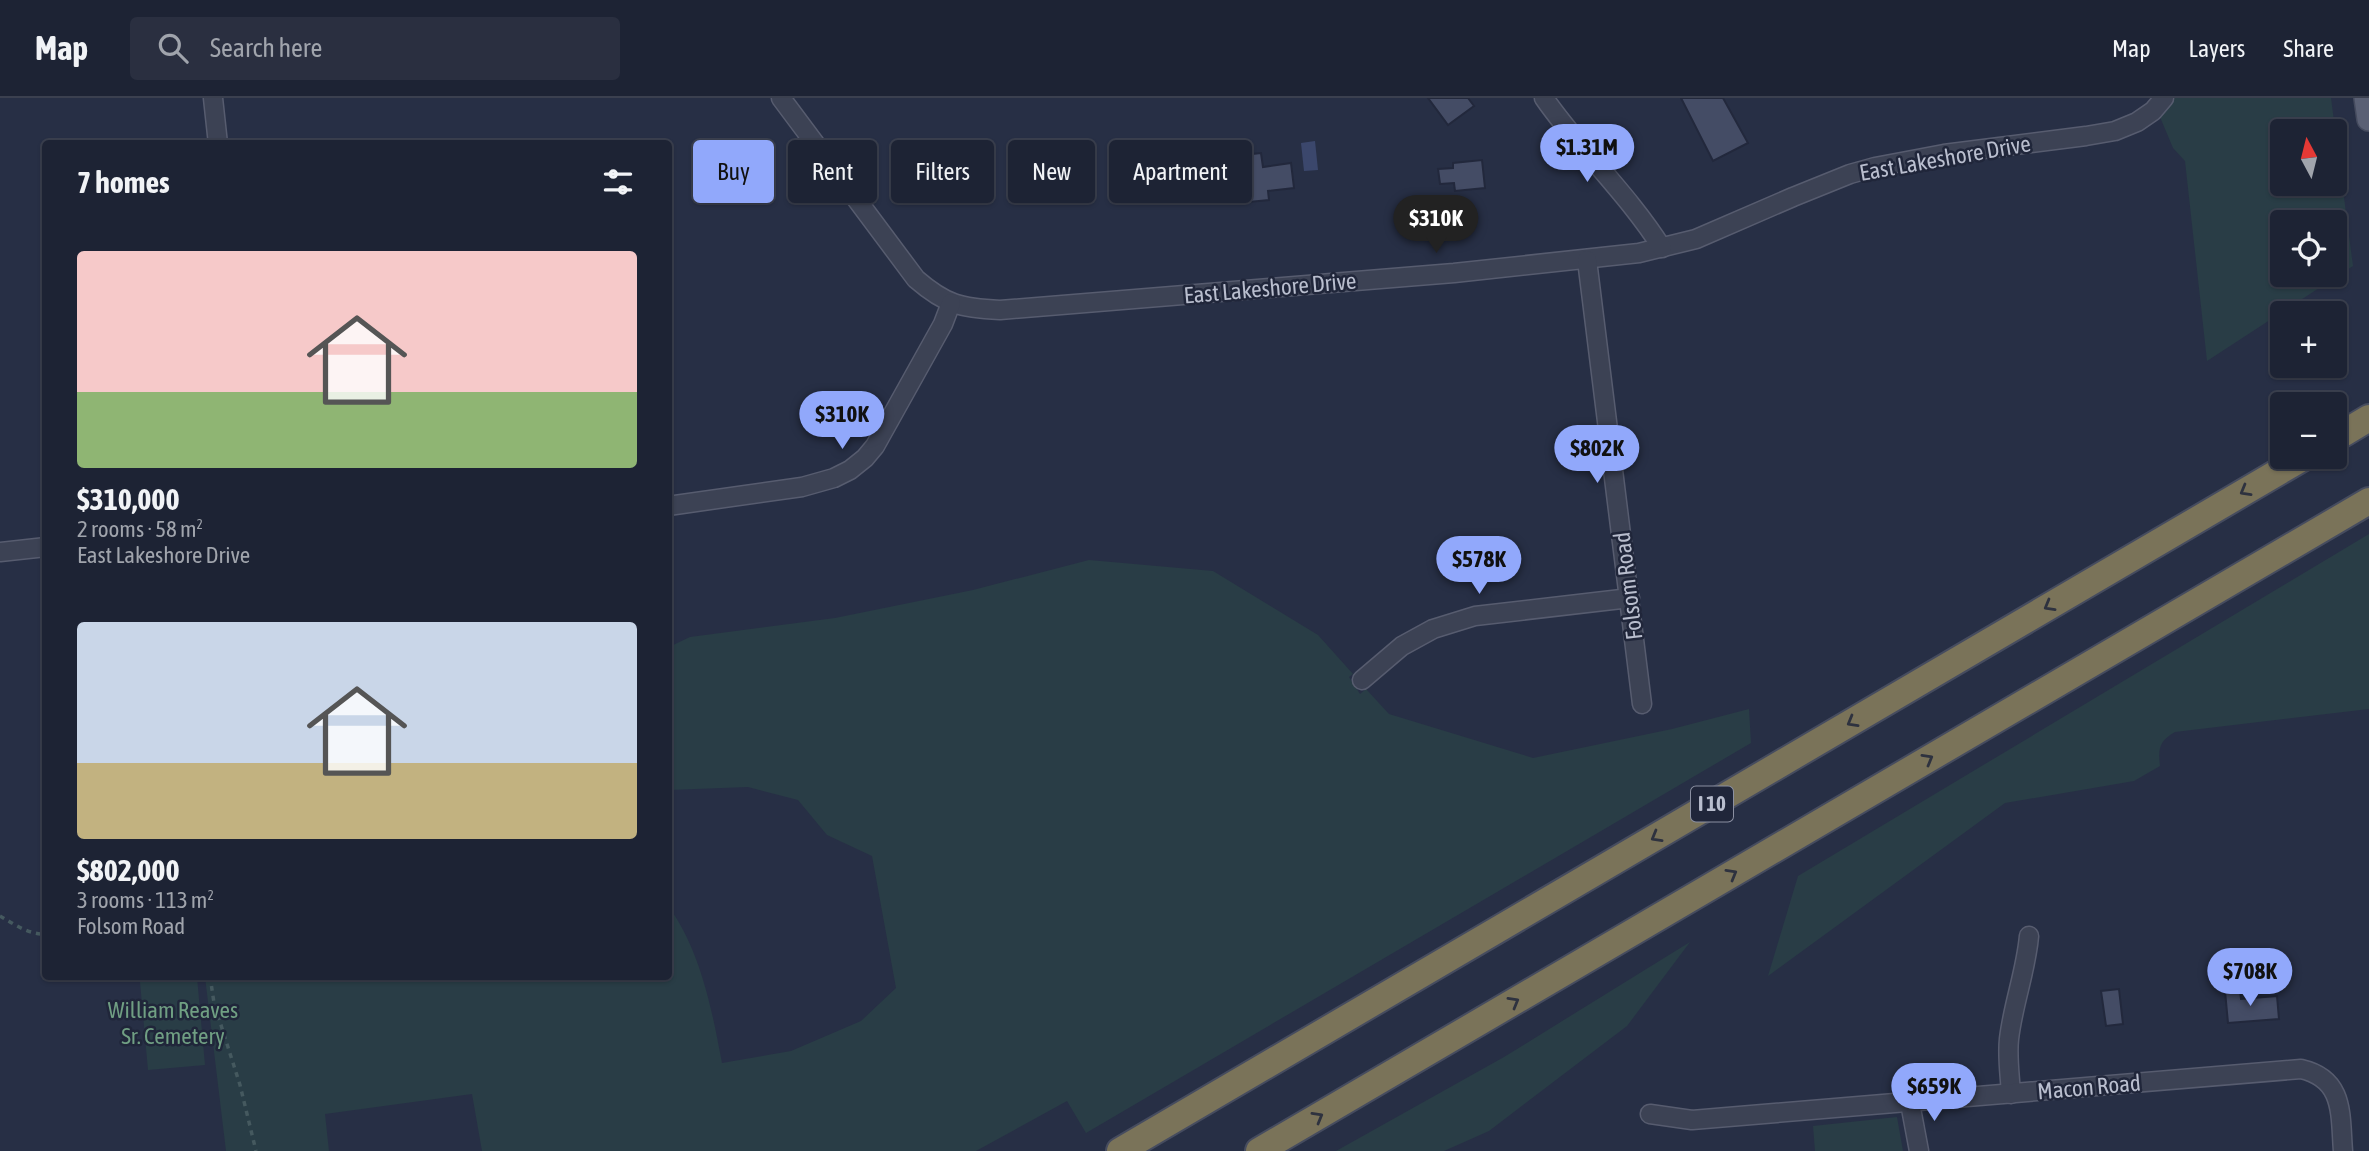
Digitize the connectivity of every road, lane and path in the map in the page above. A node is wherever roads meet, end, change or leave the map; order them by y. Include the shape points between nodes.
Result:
1 (213, 98) edge
2 (781, 98) edge
3 (1544, 98) edge
4 (2164, 98) edge
5 (2367, 98) edge
6 (2369, 118) edge
7 (218, 140) edge
8 (1662, 248) junction
9 (1587, 260) junction
10 (951, 303) junction
11 (2369, 418) edge
12 (2347, 431) edge
13 (2284, 469) edge
14 (2369, 501) edge
15 (672, 505) edge
16 (42, 547) edge
17 (0, 552) edge
18 (1630, 598) junction
19 (1362, 680) dead end
20 (1642, 705) dead end
21 (0, 916) edge
22 (42, 934) edge
23 (2029, 936) dead end
24 (211, 980) edge
25 (2011, 1094) junction
26 (1910, 1103) junction
27 (1650, 1114) dead end
28 (256, 1151) edge
29 (1121, 1151) edge
30 (1259, 1151) edge
31 (1919, 1151) edge
32 (2343, 1151) edge

1 - 7 street
2 - 10 street, East Lakeshore Drive via 916,279
3 - 8 street
4 - 8 street, East Lakeshore Drive via 2137,122 2115,131 1875,167 1696,239
5 - 6 main road
8 - 9 street, East Lakeshore Drive
9 - 10 street, East Lakeshore Drive via 1000,310 968,309
9 - 18 street, Folsom Road
10 - 15 street via 875,446 850,470 802,487
11 - 12 highway
13 -> 29 highway, I 10
30 -> 14 highway
16 - 17 street
18 - 19 street via 1475,616 1433,629 1402,646
18 - 20 street, Folsom Road
21 - 22 path
23 - 25 street via 2009,1041
24 - 28 path
25 - 26 street, Macon Road
25 - 32 street, Macon Road via 2301,1069 2323,1077 2334,1090
26 - 27 street, Macon Road via 1692,1120
26 - 31 street

